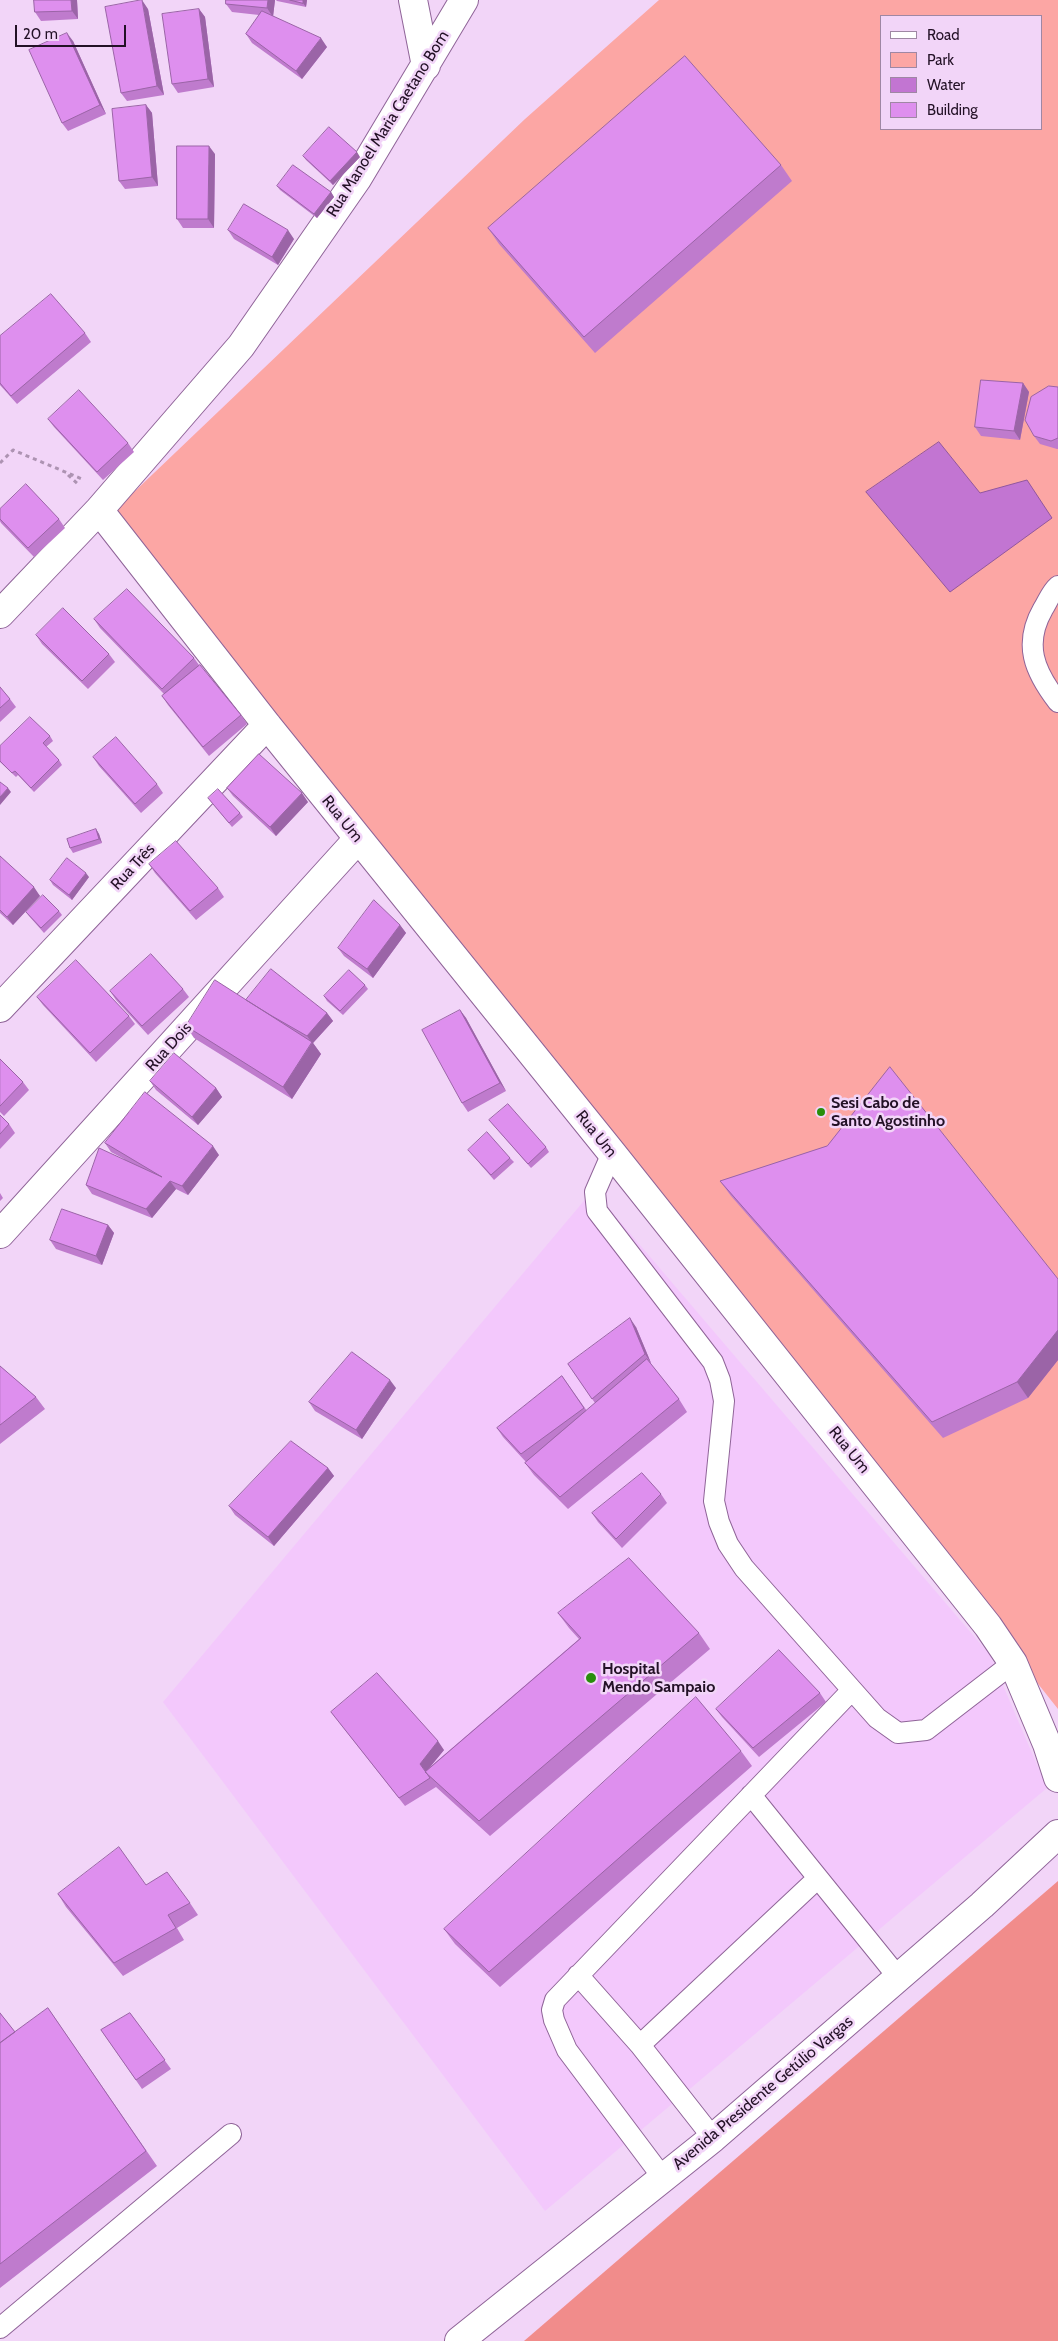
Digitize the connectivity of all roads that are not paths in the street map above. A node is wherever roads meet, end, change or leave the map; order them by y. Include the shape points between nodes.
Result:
1 (414, 0) edge
2 (464, 0) edge
3 (426, 66) junction
4 (98, 510) junction
5 (1058, 586) edge
6 (0, 614) edge
7 (1058, 702) edge
8 (267, 725) junction
9 (358, 838) junction
10 (0, 1008) edge
11 (612, 1153) junction
12 (0, 1234) edge
13 (1013, 1663) junction
14 (852, 1690) junction
15 (1058, 1778) edge
16 (751, 1795) junction
17 (1058, 1834) edge
18 (817, 1879) junction
19 (578, 1975) junction
20 (898, 1977) junction
21 (640, 2045) junction
22 (232, 2134) dead end
23 (713, 2138) junction
24 (663, 2178) junction
25 (0, 2328) edge
26 (459, 2341) edge

1 - 3 street
2 - 3 street, Rua Manoel Maria Caetano Bom
3 - 4 street, Rua Manoel Maria Caetano Bom via 357,179 241,346
4 - 6 street, Rua Manoel Maria Caetano Bom
4 - 8 street, Rua Um
5 - 7 lane via 1036,622 1031,647 1039,673
8 - 9 street, Rua Um
8 - 10 street, Rua Três
9 - 11 street, Rua Um
9 - 12 street, Rua Dois
11 - 13 street, Rua Um via 988,1626
11 - 14 lane via 595,1192 598,1210 688,1326 713,1362 720,1380 724,1400 714,1501 728,1544 744,1568
13 - 14 lane via 926,1730 908,1734 898,1733 877,1718
13 - 15 street, Rua Um
14 - 16 lane
16 - 18 lane
16 - 19 lane
17 - 20 street, Avenida Presidente Getúlio Vargas via 982,1906
18 - 20 lane
18 - 21 lane
19 - 21 lane
19 - 24 lane via 555,2000 552,2010 557,2031
20 - 23 street, Avenida Presidente Getúlio Vargas
21 - 23 lane
22 - 25 lane
23 - 24 street, Avenida Presidente Getúlio Vargas
24 - 26 street, Avenida Presidente Getúlio Vargas

